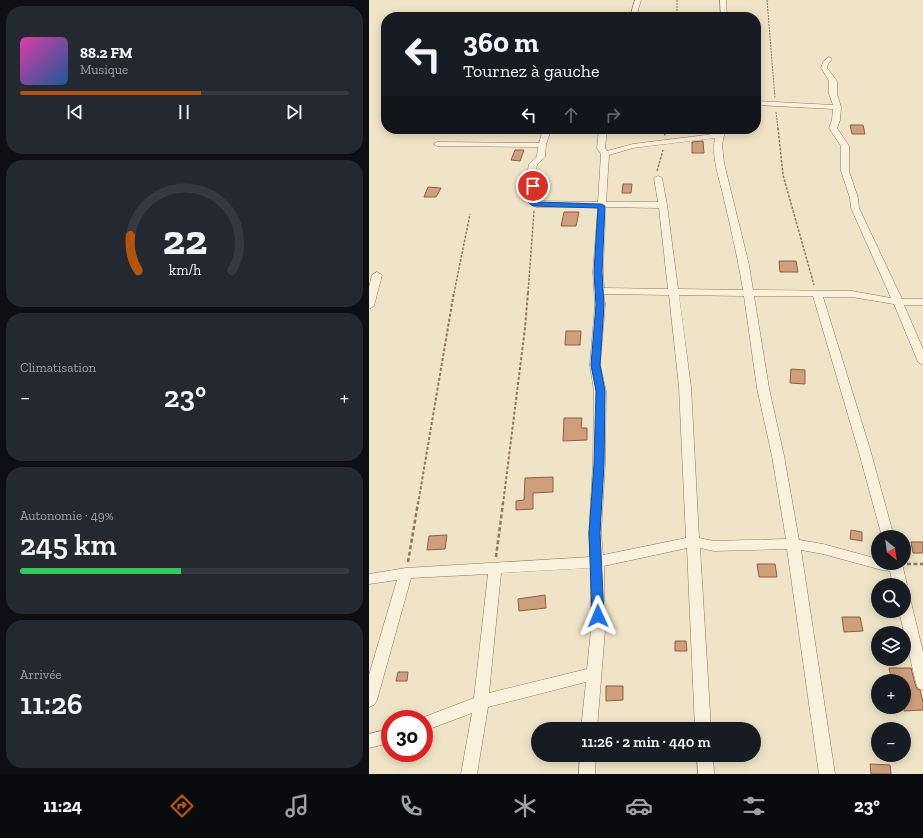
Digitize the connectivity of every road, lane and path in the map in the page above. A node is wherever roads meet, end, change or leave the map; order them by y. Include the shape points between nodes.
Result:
1 (638, 0) edge
2 (677, 0) edge
3 (723, 0) edge
4 (767, 0) edge
5 (634, 12) edge
6 (677, 12) edge
7 (724, 12) edge
8 (829, 59) dead end
9 (761, 103) edge
10 (775, 104) junction
11 (837, 107) junction
12 (545, 134) edge
13 (602, 134) edge
14 (664, 134) edge
15 (711, 134) edge
16 (721, 134) edge
17 (665, 142) junction
18 (437, 144) dead end
19 (542, 145) junction
20 (605, 154) junction
21 (658, 178) joint
22 (536, 204) junction
23 (663, 205) junction
24 (601, 206) junction
25 (470, 214) dead end
26 (377, 275) dead end
27 (599, 292) junction
28 (749, 292) junction
29 (674, 293) junction
30 (817, 294) junction
31 (898, 302) junction
32 (923, 302) edge
33 (369, 306) edge
34 (923, 362) edge
35 (886, 530) edge
36 (693, 542) junction
37 (793, 544) junction
38 (597, 562) junction
39 (871, 562) edge
40 (495, 568) junction
41 (406, 573) junction
42 (369, 578) edge
43 (908, 618) edge
44 (593, 674) junction
45 (923, 683) edge
46 (369, 700) edge
47 (481, 702) junction
48 (433, 721) edge
49 (590, 722) edge
50 (703, 722) edge
51 (381, 738) edge
52 (369, 741) edge
53 (588, 762) edge
54 (705, 762) edge
55 (469, 774) edge
56 (587, 774) edge
57 (706, 774) edge
58 (827, 774) edge

1 - 5 street
2 - 6 path
3 - 7 street
4 - 10 path
8 - 11 street via 824,68 833,81
9 - 10 street
10 - 11 street
10 - 30 path via 783,175
11 - 31 street via 837,120 833,128 845,146 845,171 855,208
12 - 19 street
13 - 20 street via 601,148
14 - 17 path
15 - 17 street
16 - 28 street via 718,146 720,163
17 - 20 street via 630,146
17 - 21 path via 657,168
18 - 19 street
19 - 22 street via 541,157 533,164 531,175 533,181 529,195
20 - 24 street
21 - 23 street
22 - 24 street
22 - 40 path via 525,328
23 - 24 street
23 - 29 street
24 - 27 street
25 - 41 path
26 - 33 street
27 - 29 street
27 - 38 street via 595,365 600,391 595,533
28 - 29 street
28 - 30 street
28 - 37 street via 763,388
29 - 36 street via 685,387
30 - 31 street via 852,294
30 - 35 street
31 - 32 street
31 - 34 street
36 - 37 street via 714,546
36 - 38 street
36 - 50 street
37 - 39 street
37 - 58 street
38 - 40 street
38 - 44 street via 598,630
40 - 41 street
40 - 47 street
41 - 42 street
41 - 46 street
43 - 45 street
44 - 47 street
44 - 49 street
47 - 48 street
47 - 55 street
51 - 52 street
53 - 56 street
54 - 57 street

